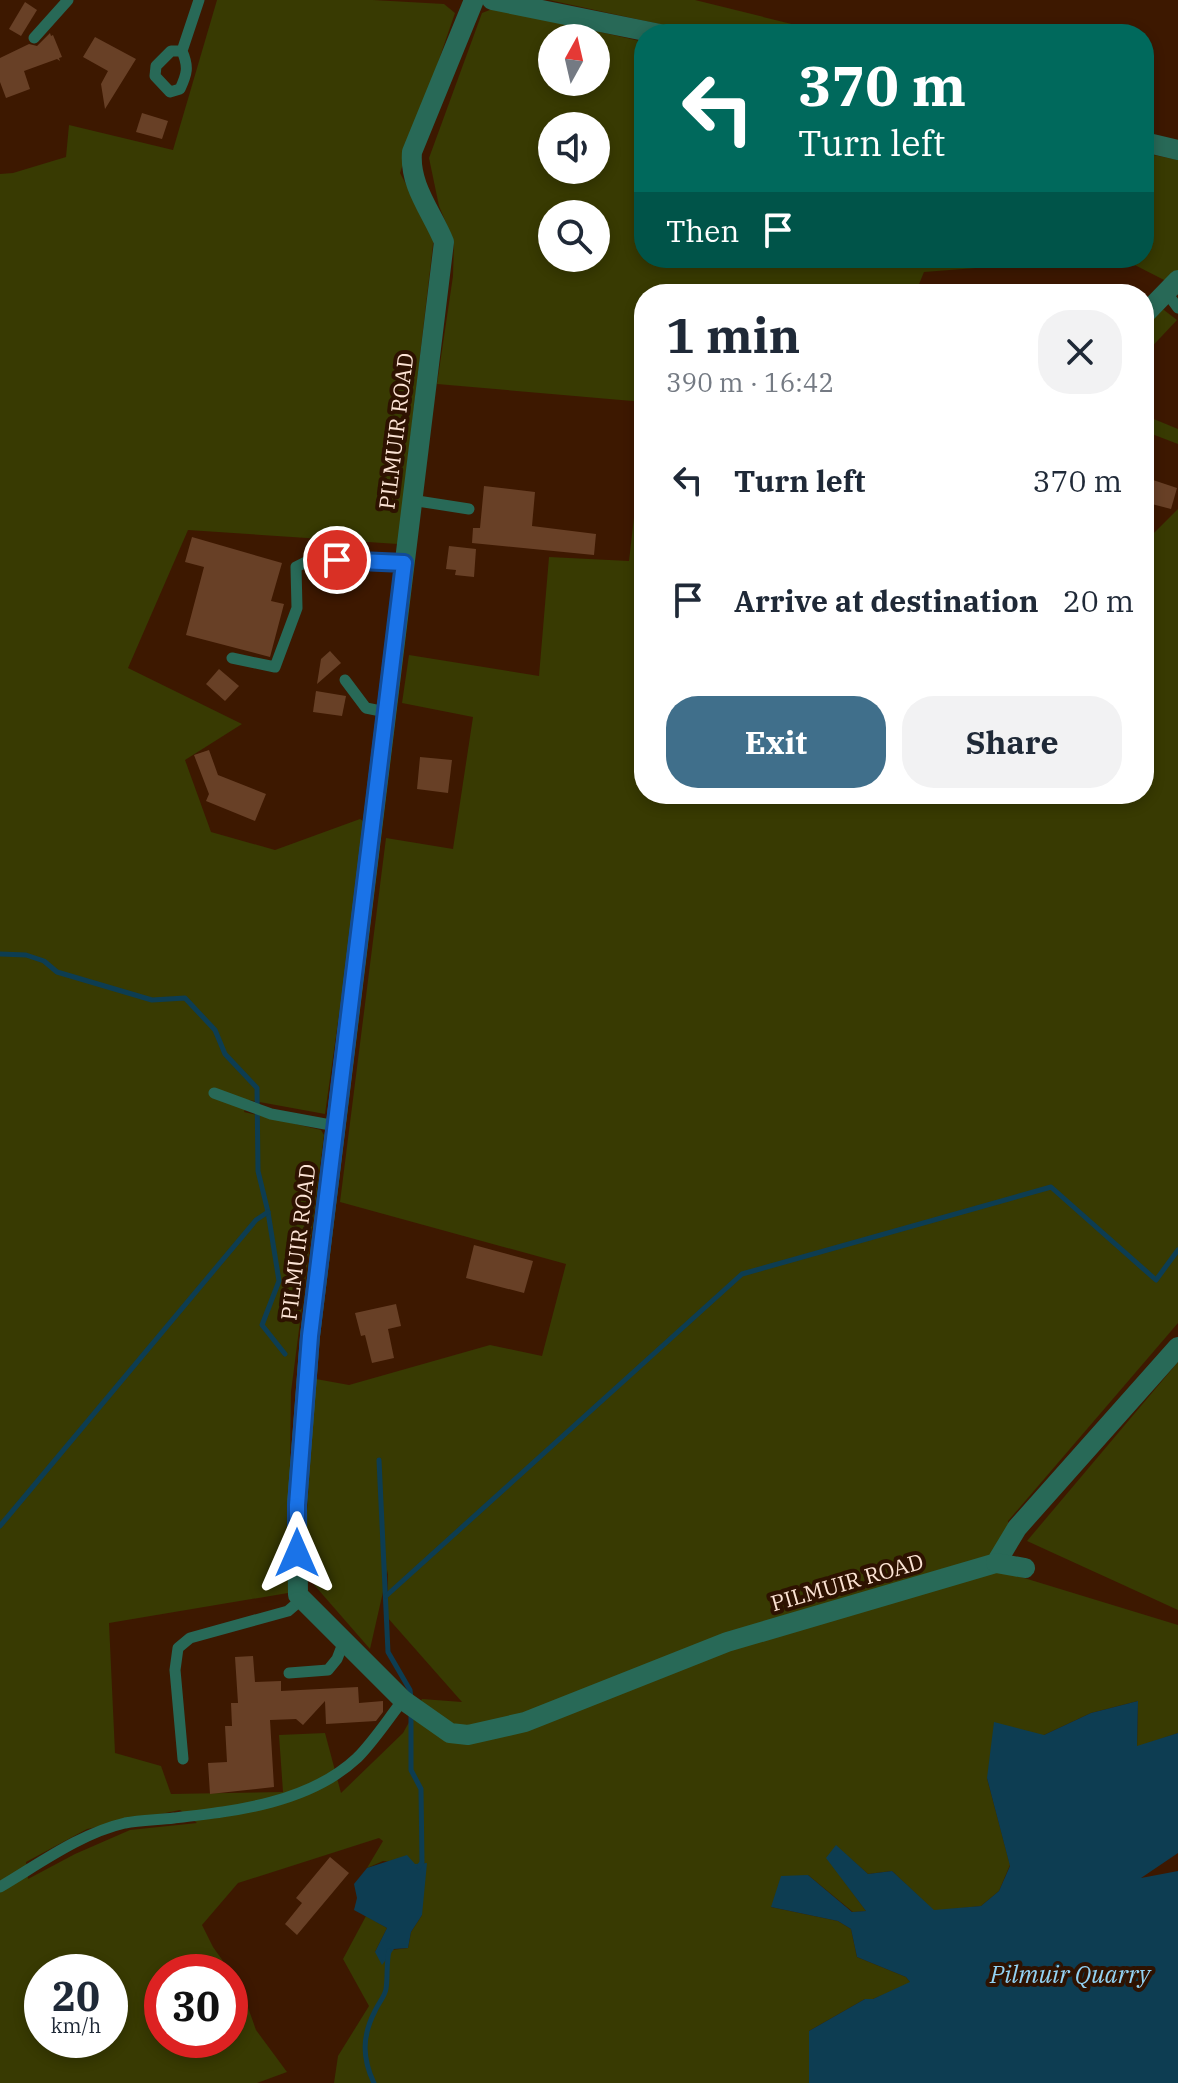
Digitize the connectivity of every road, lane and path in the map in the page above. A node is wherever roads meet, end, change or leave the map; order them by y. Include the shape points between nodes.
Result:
1 (68, 0) edge
2 (199, 0) edge
3 (474, 0) edge
4 (492, 0) edge
5 (634, 29) edge
6 (34, 38) dead end
7 (182, 51) dead end
8 (1154, 144) edge
9 (1178, 150) edge
10 (1174, 294) edge
11 (1154, 308) edge
12 (411, 500) junction
13 (469, 509) dead end
14 (404, 563) junction
15 (232, 658) dead end
16 (345, 680) dead end
17 (386, 712) junction
18 (214, 1093) dead end
19 (336, 1126) junction
20 (1178, 1347) edge
21 (996, 1563) junction
22 (1025, 1568) dead end
23 (302, 1599) junction
24 (344, 1641) junction
25 (289, 1673) dead end
26 (403, 1700) junction
27 (183, 1759) dead end
28 (0, 1887) edge

1 - 6 lane
2 - 7 lane
3 - 12 street, PILMUIR ROAD via 412,152 420,195 444,242
4 - 5 street
8 - 9 street
10 - 11 street
12 - 13 lane
12 - 14 street, PILMUIR ROAD
14 - 15 lane via 312,559 296,567 297,608 275,667
14 - 17 street, PILMUIR ROAD
16 - 17 lane via 366,708
17 - 19 street, PILMUIR ROAD
18 - 19 lane via 271,1114
19 - 23 street, PILMUIR ROAD via 310,1336 297,1505
20 - 21 street via 1017,1528
21 - 22 street
21 - 26 street, PILMUIR ROAD via 727,1642 492,1731 450,1733
23 - 24 street, PILMUIR ROAD
23 - 27 lane via 288,1611 190,1638 178,1648
24 - 25 lane via 328,1670
24 - 26 street, PILMUIR ROAD
26 - 28 lane via 360,1755 317,1784 280,1800 124,1823 81,1840

